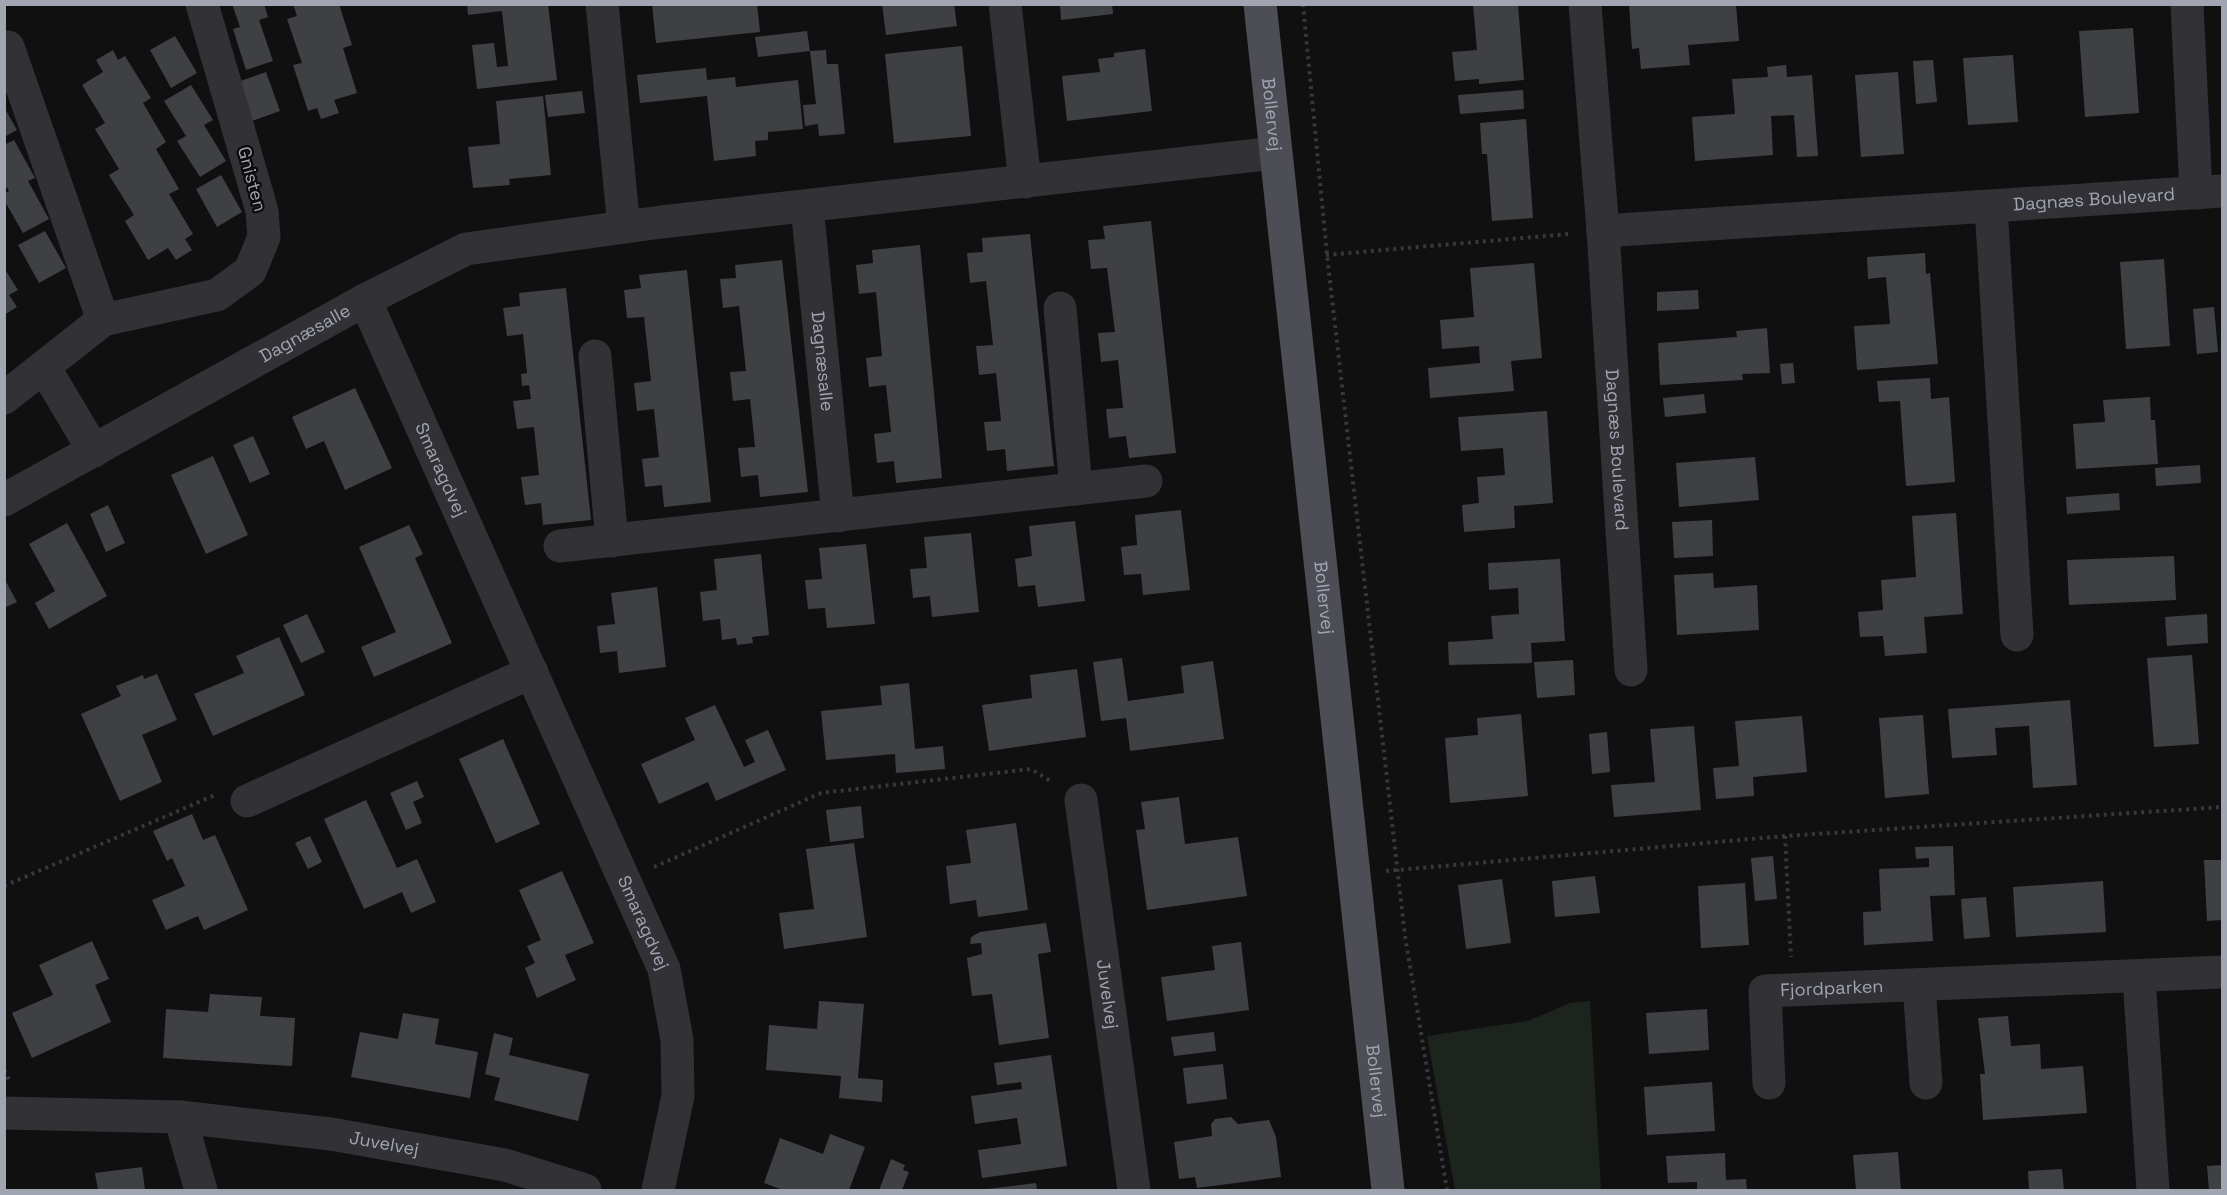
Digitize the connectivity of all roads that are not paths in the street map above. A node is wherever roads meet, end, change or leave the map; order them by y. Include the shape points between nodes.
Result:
1 (202, 4) edge
2 (602, 4) edge
3 (1005, 4) edge
4 (1260, 4) edge
5 (1585, 4) edge
6 (2187, 4) edge
7 (8, 47) dead end
8 (1275, 153) junction
9 (1025, 182) junction
10 (2209, 192) edge
11 (807, 206) junction
12 (1991, 207) junction
13 (624, 227) junction
14 (1603, 231) junction
15 (365, 300) junction
16 (1060, 308) dead end
17 (103, 321) junction
18 (595, 356) dead end
19 (44, 367) junction
20 (4, 398) edge
21 (94, 451) junction
22 (1146, 481) dead end
23 (1076, 489) junction
24 (4, 500) edge
25 (838, 516) junction
26 (612, 541) junction
27 (560, 546) dead end
28 (2017, 635) dead end
29 (1631, 670) dead end
30 (532, 672) junction
31 (1081, 800) road end
32 (247, 801) road end
33 (2223, 972) edge
34 (2139, 977) junction
35 (1919, 986) junction
36 (1768, 1083) dead end
37 (1926, 1083) dead end
38 (4, 1113) edge
39 (180, 1117) junction
40 (201, 1191) edge
41 (585, 1191) edge
42 (658, 1191) edge
43 (1134, 1191) edge
44 (1388, 1191) edge
45 (2153, 1191) edge

1 - 17 street, Gnisten via 262,212 264,237 250,271 217,295
2 - 13 street
3 - 9 street
4 - 8 main road, Bollervej
5 - 14 street, Dagnæs Boulevard
6 - 10 street, Dagnæs Boulevard
7 - 17 street
8 - 9 street, Dagnæsalle
8 - 44 main road, Bollervej
9 - 11 street, Dagnæsalle
10 - 12 street, Dagnæs Boulevard
11 - 13 street, Dagnæsalle
11 - 25 street, Dagnæsalle
12 - 14 street, Dagnæs Boulevard
12 - 28 street, Dagnæs Boulevard
13 - 15 street, Dagnæsalle via 466,249
14 - 29 street, Dagnæs Boulevard
15 - 21 street, Dagnæsalle
15 - 30 street, Smaragdvej
16 - 23 street
17 - 19 street, Gnisten
18 - 26 street
19 - 20 street, Gnisten
19 - 21 street
21 - 24 street, Dagnæsalle
22 - 23 street
23 - 25 street
25 - 26 street
26 - 27 street
30 - 32 street
30 - 42 street, Smaragdvej via 664,969 677,1040 678,1096
31 - 43 street, Juvelvej
33 - 34 street, Fjordparken
34 - 35 street, Fjordparken
34 - 45 street
35 - 36 street, Fjordparken via 1765,991
35 - 37 street
38 - 39 street, Juvelvej
39 - 40 street
39 - 41 street, Juvelvej via 331,1134 493,1163

